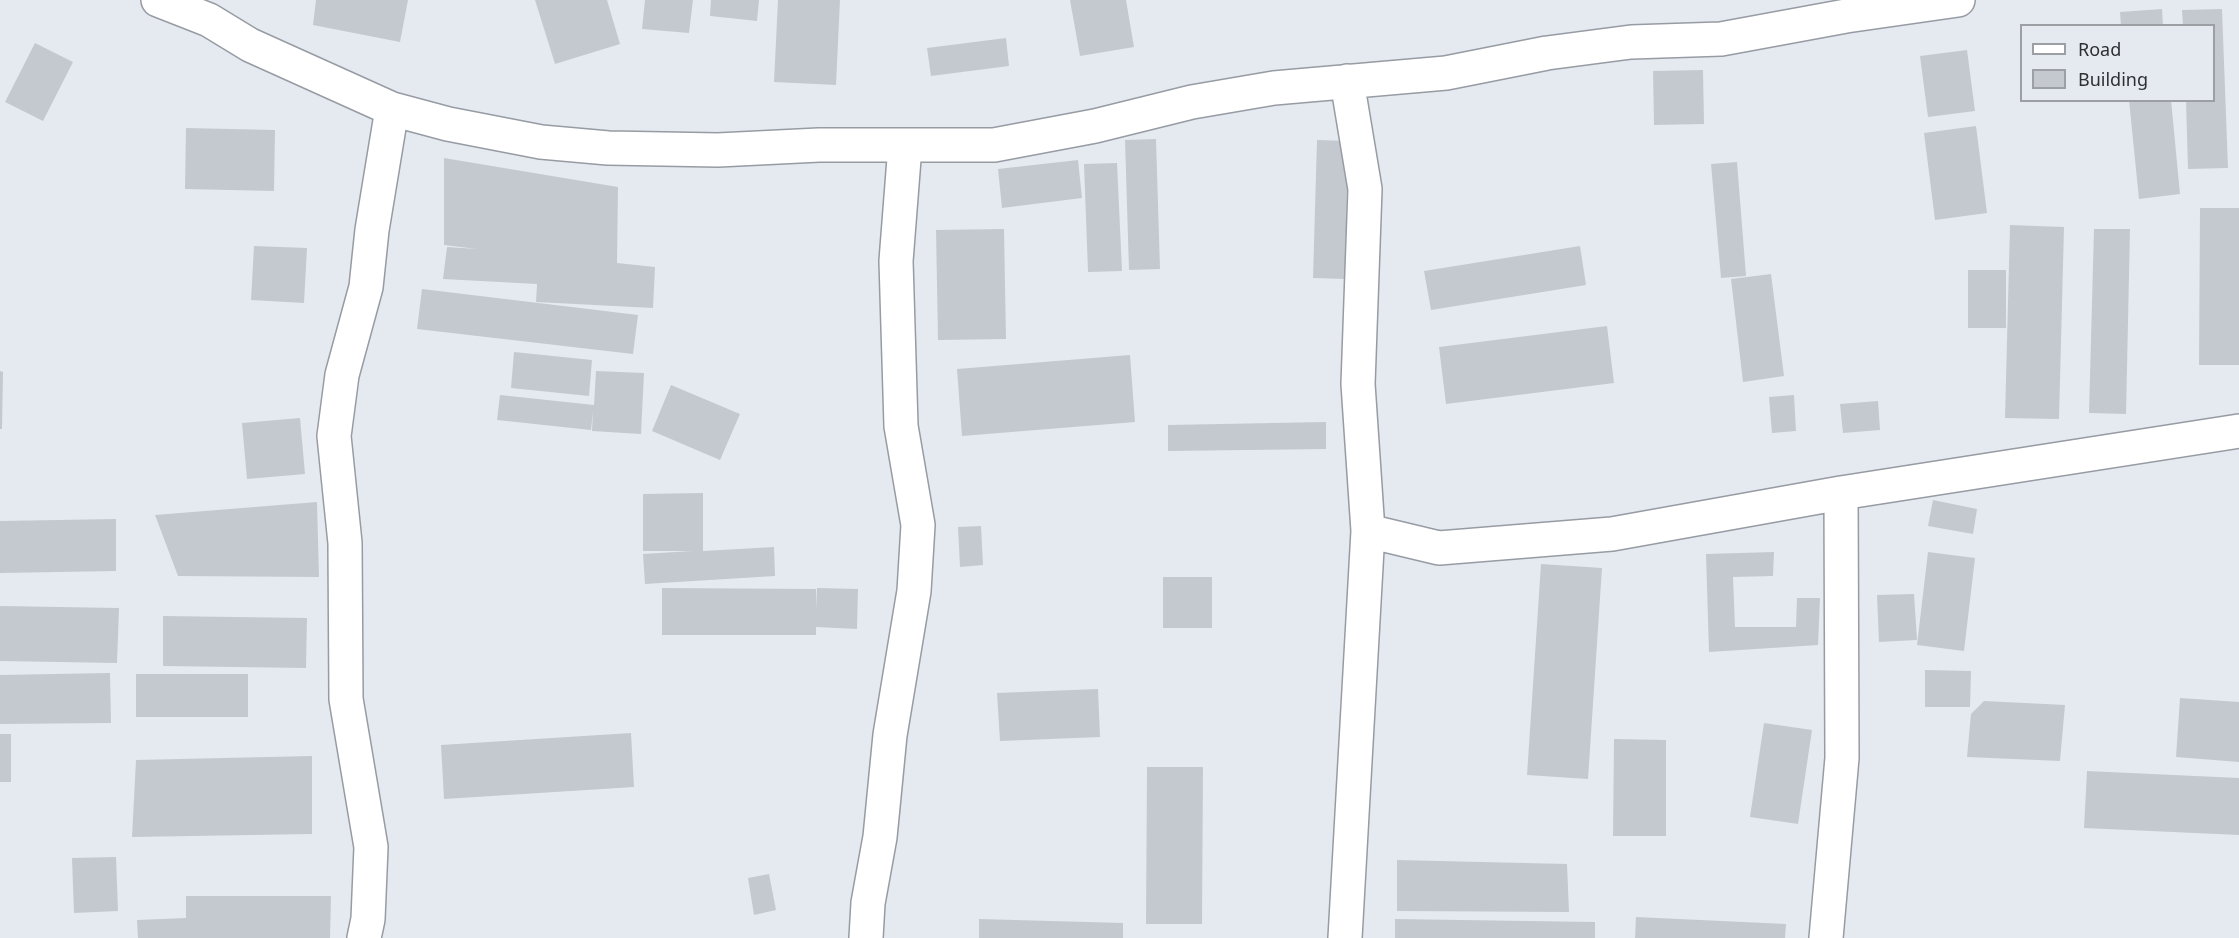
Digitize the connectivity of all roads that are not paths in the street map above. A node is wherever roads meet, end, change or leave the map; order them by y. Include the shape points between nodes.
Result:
1 (158, 0) edge
2 (1958, 0) edge
3 (1347, 81) junction
4 (392, 109) junction
5 (905, 146) junction
6 (2239, 431) edge
7 (1841, 493) junction
8 (1368, 531) junction
9 (363, 938) edge
10 (866, 938) edge
11 (1345, 938) edge
12 (1826, 938) edge

1 - 4 street via 209,20 250,45
2 - 3 street via 1721,39 1631,42 1547,53 1446,73
3 - 5 street via 1192,102 994,145
3 - 8 street via 1365,189 1358,384
4 - 5 street via 541,142 608,148
4 - 9 street via 366,287 342,375 334,436 345,543 346,699 371,848 368,919
5 - 10 street via 896,261 901,426 918,525 914,591 890,735
6 - 7 street
7 - 8 street via 1612,534 1439,548
7 - 12 street via 1842,758
8 - 11 street

